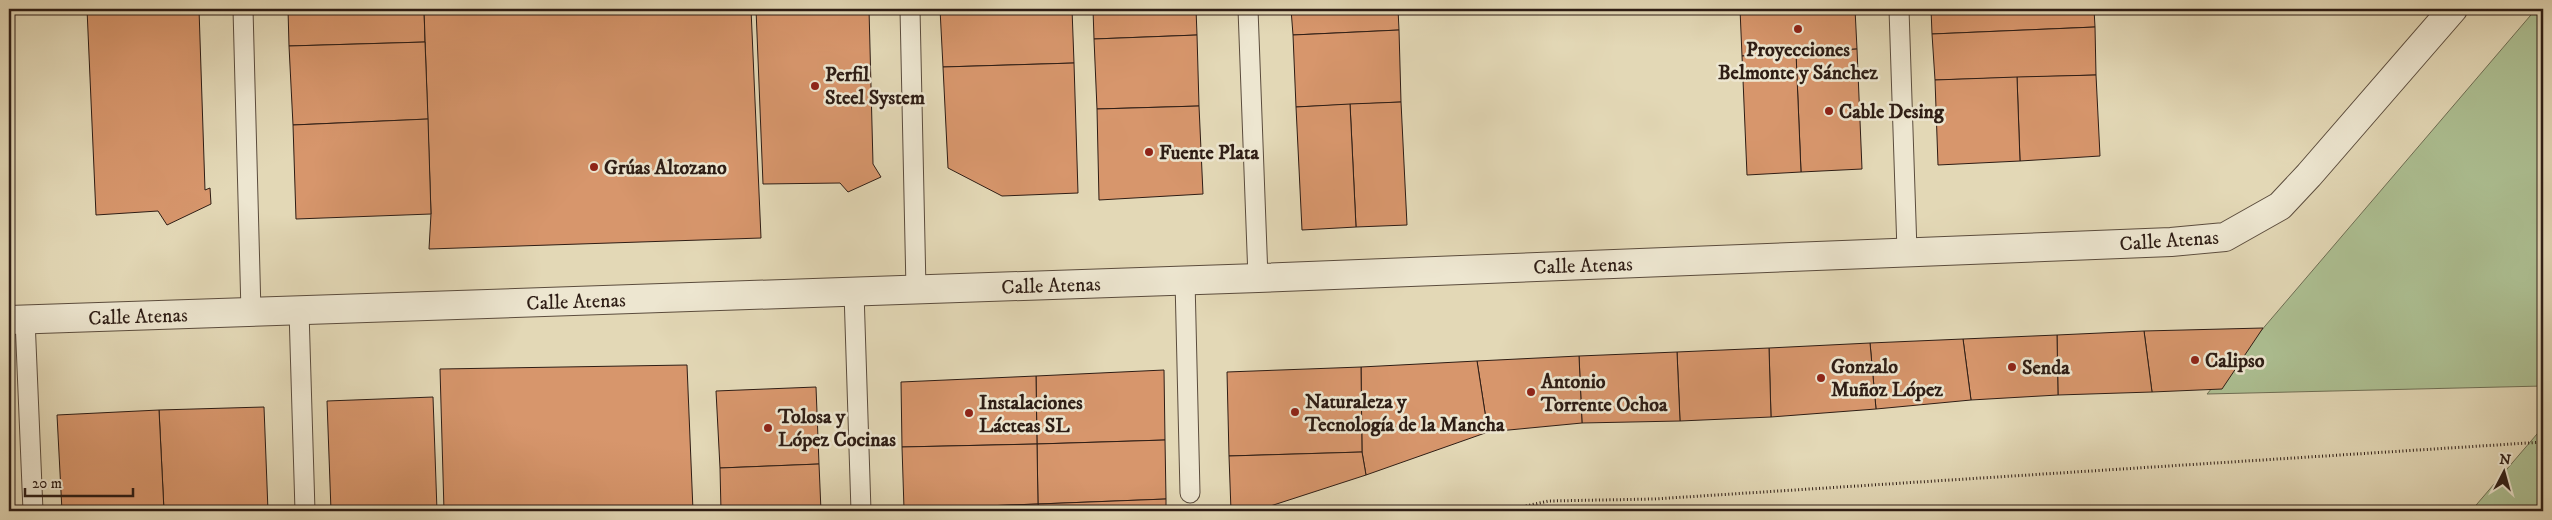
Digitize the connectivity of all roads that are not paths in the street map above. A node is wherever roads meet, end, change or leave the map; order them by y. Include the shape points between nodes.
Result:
1 (243, 9) edge
2 (910, 9) edge
3 (1248, 9) edge
4 (1899, 9) edge
5 (2453, 9) edge
6 (1907, 251) junction
7 (1258, 278) junction
8 (1185, 280) junction
9 (916, 289) junction
10 (854, 292) junction
11 (299, 311) junction
12 (251, 312) junction
13 (17, 319) edge
14 (1190, 493) dead end
15 (33, 511) edge
16 (305, 511) edge
17 (861, 511) edge

1 - 12 lane
2 - 9 lane
3 - 7 lane
4 - 6 lane
5 - 6 street, Calle Atenas via 2280,206 2225,237 2171,242
6 - 7 street, Calle Atenas
7 - 8 street, Calle Atenas
8 - 9 street, Calle Atenas
8 - 14 lane
9 - 10 street, Calle Atenas
10 - 11 street, Calle Atenas
10 - 17 lane
11 - 12 street, Calle Atenas
11 - 16 lane
12 - 13 street, Calle Atenas
13 - 15 lane, Calle Atenas

